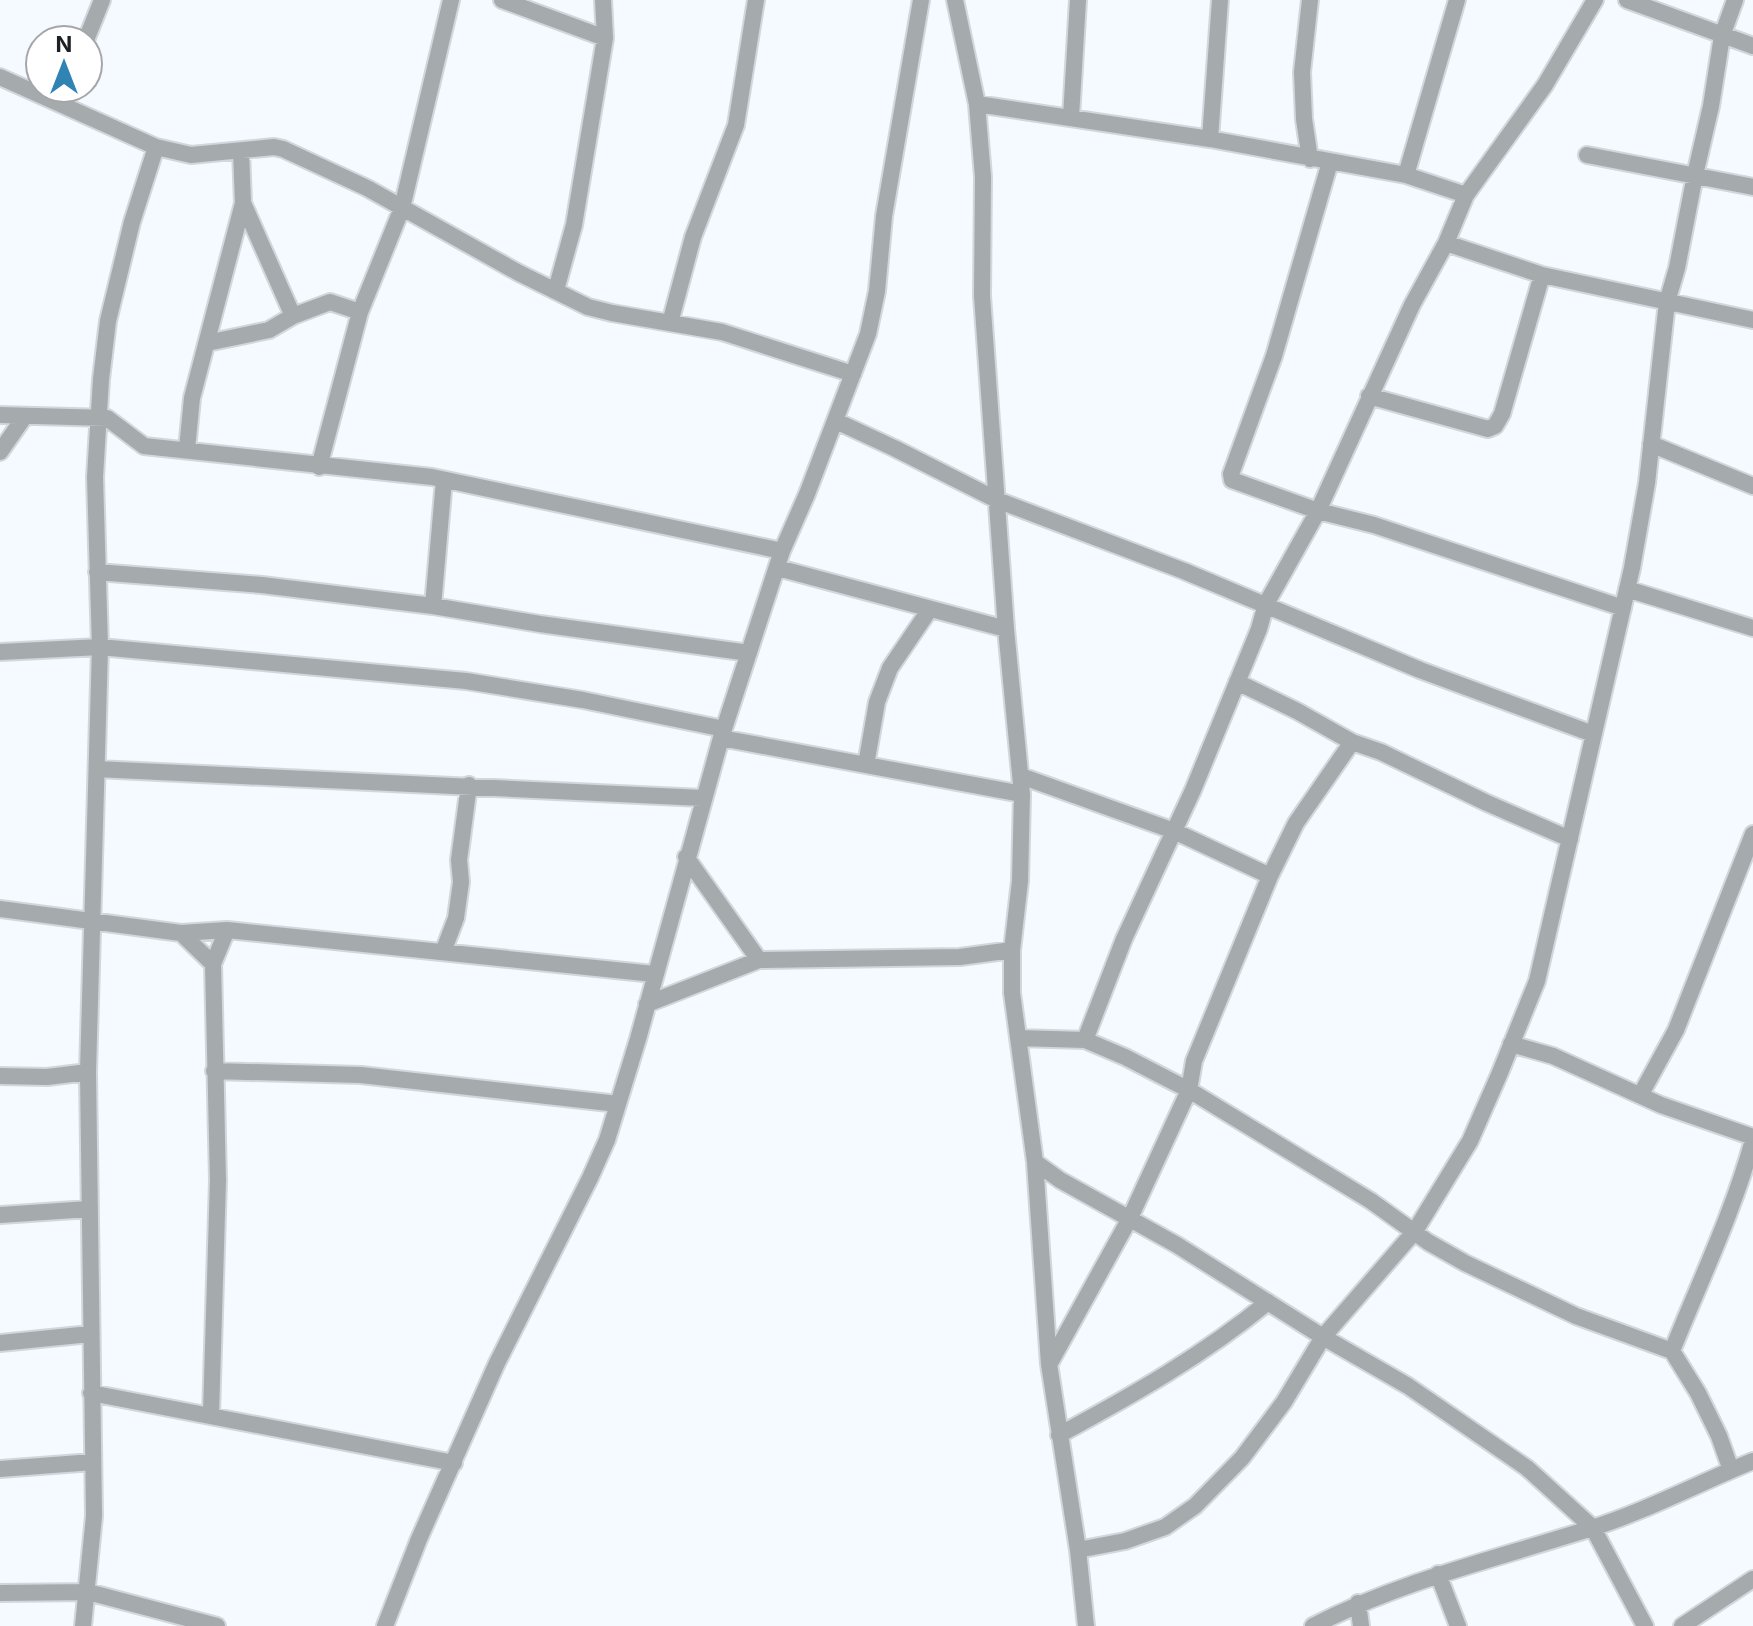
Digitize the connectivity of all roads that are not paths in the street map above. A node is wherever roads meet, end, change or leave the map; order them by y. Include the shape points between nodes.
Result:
1 (102, 0) edge
2 (451, 0) edge
3 (502, 0) edge
4 (603, 0) edge
5 (756, 0) edge
6 (921, 0) edge
7 (955, 0) edge
8 (1078, 0) edge
9 (1220, 0) edge
10 (1310, 0) edge
11 (1457, 0) edge
12 (1595, 0) edge
13 (1627, 0) edge
14 (1735, 0) edge
15 (92, 24) edge
16 (1722, 36) junction
17 (605, 38) junction
18 (1753, 46) edge
19 (0, 77) edge
20 (977, 104) junction
21 (60, 105) joint
22 (1071, 117) junction
23 (1210, 139) junction
24 (156, 147) junction
25 (241, 151) junction
26 (1587, 155) dead end
27 (1310, 159) junction
28 (1330, 162) junction
29 (1406, 175) junction
30 (1695, 175) junction
31 (1753, 187) edge
32 (1466, 195) junction
33 (243, 203) junction
34 (402, 208) junction
35 (1446, 243) junction
36 (1542, 275) junction
37 (556, 290) junction
38 (1667, 302) junction
39 (360, 312) junction
40 (293, 316) junction
41 (1753, 320) edge
42 (670, 323) junction
43 (207, 343) junction
44 (853, 374) junction
45 (1369, 396) junction
46 (0, 415) edge
47 (25, 416) junction
48 (99, 417) junction
49 (836, 421) junction
50 (1651, 444) junction
51 (187, 449) junction
52 (0, 452) edge
53 (319, 467) junction
54 (444, 480) junction
55 (1753, 486) edge
56 (997, 500) junction
57 (1318, 511) junction
58 (782, 551) junction
59 (778, 568) junction
60 (97, 572) junction
61 (1627, 589) junction
62 (1266, 604) junction
63 (433, 606) junction
64 (1623, 608) junction
65 (930, 609) junction
66 (1753, 628) edge
67 (1006, 629) junction
68 (100, 647) junction
69 (0, 652) edge
70 (749, 653) junction
71 (1237, 682) junction
72 (722, 733) junction
73 (1593, 734) junction
74 (1352, 742) junction
75 (866, 765) junction
76 (97, 769) junction
77 (1021, 776) junction
78 (469, 785) junction
79 (1022, 794) junction
80 (702, 798) junction
81 (1174, 831) junction
82 (1753, 834) edge
83 (1570, 839) junction
84 (686, 857) junction
85 (1270, 876) junction
86 (0, 909) edge
87 (93, 922) junction
88 (227, 930) junction
89 (181, 933) junction
90 (1012, 950) junction
91 (443, 952) junction
92 (759, 960) junction
93 (213, 964) junction
94 (654, 974) junction
95 (647, 1004) junction
96 (1018, 1038) junction
97 (1085, 1040) junction
98 (1511, 1044) junction
99 (214, 1071) junction
100 (88, 1072) junction
101 (0, 1076) edge
102 (1189, 1090) junction
103 (1641, 1094) junction
104 (618, 1104) junction
105 (1753, 1138) edge
106 (1035, 1162) junction
107 (89, 1209) junction
108 (0, 1215) edge
109 (1130, 1218) junction
110 (1415, 1231) junction
111 (1268, 1302) junction
112 (90, 1334) junction
113 (1323, 1337) junction
114 (0, 1343) edge
115 (1672, 1351) junction
116 (1049, 1364) junction
117 (91, 1393) junction
118 (211, 1414) junction
119 (1059, 1435) junction
120 (1753, 1461) edge
121 (93, 1462) junction
122 (454, 1463) junction
123 (0, 1469) edge
124 (1731, 1470) junction
125 (1593, 1528) junction
126 (1078, 1550) junction
127 (1438, 1574) junction
128 (1753, 1579) edge
129 (88, 1592) junction
130 (0, 1593) edge
131 (1358, 1603) junction
132 (83, 1626) edge
133 (217, 1626) edge
134 (385, 1626) edge
135 (1086, 1626) edge
136 (1313, 1626) edge
137 (1361, 1626) edge
138 (1458, 1626) edge
139 (1645, 1626) edge
140 (1682, 1626) edge

1 - 15 street
2 - 34 street
3 - 17 street
4 - 17 street
5 - 42 street via 736,125 693,237
6 - 44 street via 884,216 877,291
7 - 20 street
8 - 22 street
9 - 23 street
10 - 27 street via 1302,72
11 - 29 street
12 - 32 street via 1545,85
13 - 16 street
14 - 16 street
16 - 18 street
16 - 30 street
17 - 37 street via 574,225
19 - 21 street
20 - 22 street
20 - 56 street via 984,206 982,296
21 - 24 street
22 - 23 street
23 - 27 street
24 - 25 street via 191,155
24 - 48 street via 108,321
25 - 33 street
25 - 34 street via 283,149
26 - 30 street
27 - 28 street
28 - 29 street
28 - 57 street via 1274,356 1231,474 1235,483
29 - 32 street
30 - 31 street
30 - 38 street
32 - 35 street
33 - 40 street
33 - 43 street
34 - 37 street
34 - 39 street
35 - 36 street
35 - 45 street
36 - 38 street
36 - 45 street via 1495,426 1488,429
37 - 42 street via 588,307
38 - 41 street
38 - 50 street
39 - 40 street via 330,302
39 - 53 street
40 - 43 street via 256,334
42 - 44 street via 722,332
43 - 51 street via 192,398
44 - 49 street
45 - 57 street
46 - 47 street
47 - 48 street
47 - 52 street
48 - 51 street via 144,446
48 - 60 street
49 - 56 street
49 - 58 street
50 - 55 street
50 - 61 street
51 - 53 street
53 - 54 street
54 - 58 street
54 - 63 street
56 - 62 street
56 - 67 street
57 - 62 street
57 - 64 street
58 - 59 street
59 - 65 street
59 - 70 street
60 - 63 street
60 - 68 street
61 - 64 street
61 - 66 street
62 - 71 street
62 - 73 street via 1420,670
63 - 70 street
64 - 73 street
65 - 67 street
65 - 75 street via 890,668 877,702
67 - 77 street
68 - 69 street
68 - 72 street via 466,681 583,700
68 - 76 street
70 - 72 street
71 - 74 street
71 - 81 street
72 - 75 street
72 - 80 street
73 - 83 street
74 - 83 street
74 - 85 street via 1296,823
75 - 79 street
76 - 78 street
76 - 87 street
77 - 79 street
77 - 81 street
78 - 80 street
78 - 91 street via 456,918
79 - 90 street
80 - 84 street
81 - 85 street
81 - 97 street
82 - 103 street via 1676,1030
83 - 98 street via 1537,981
84 - 92 street
84 - 94 street
85 - 102 street via 1194,1061
86 - 87 street
87 - 89 street
87 - 100 street
88 - 89 street
88 - 91 street
88 - 93 street
89 - 93 street
90 - 92 street via 960,957
90 - 96 street
91 - 94 street
92 - 95 street
93 - 99 street
94 - 95 street
95 - 104 street
96 - 97 street
96 - 106 street
97 - 102 street
98 - 103 street
98 - 110 street via 1470,1141
99 - 104 street via 361,1075
99 - 118 street via 218,1180
100 - 101 street
100 - 107 street
102 - 109 street
102 - 110 street
103 - 105 street
104 - 122 street via 590,1178 497,1363
105 - 115 street via 1743,1176
106 - 109 street
106 - 116 street
107 - 108 street
107 - 112 street
109 - 111 street
109 - 116 street
110 - 113 street
110 - 115 street via 1465,1263 1576,1316
111 - 113 street
111 - 119 street via 1189,1359
112 - 114 street
112 - 117 street
113 - 125 street via 1484,1436
113 - 126 street via 1242,1458 1195,1506 1165,1527
115 - 124 street via 1698,1393
116 - 119 street
117 - 118 street
117 - 121 street
118 - 122 street
119 - 126 street
120 - 124 street
121 - 123 street
121 - 129 street
122 - 134 street
124 - 125 street
125 - 127 street
125 - 139 street
126 - 135 street
127 - 131 street
127 - 138 street
128 - 140 street
129 - 130 street
129 - 132 street
129 - 133 street
131 - 136 street
131 - 137 street

